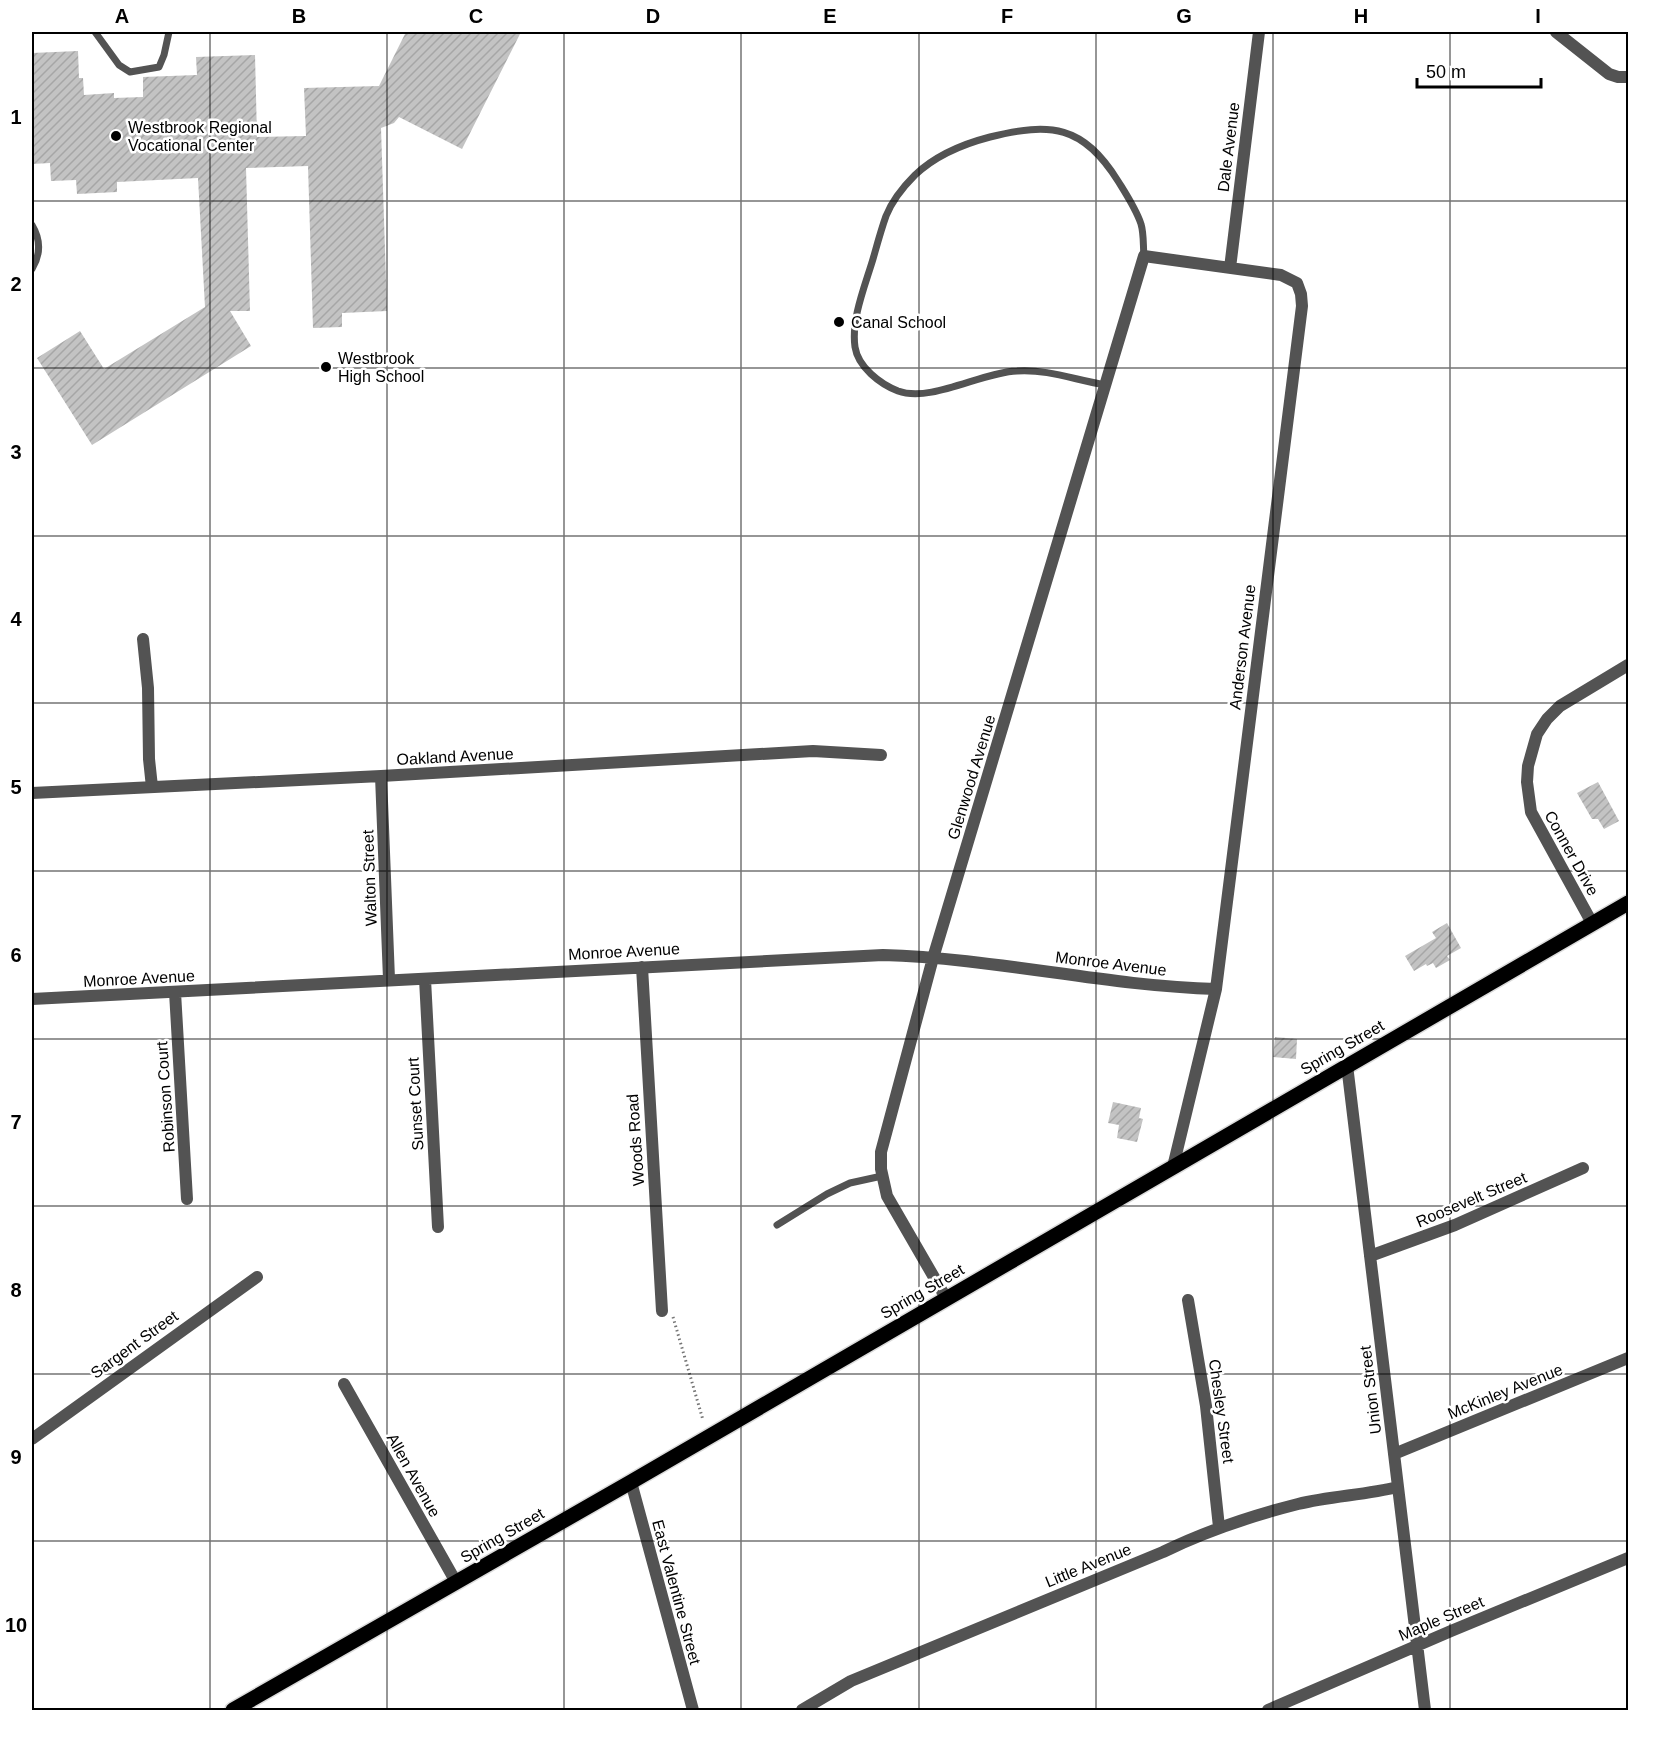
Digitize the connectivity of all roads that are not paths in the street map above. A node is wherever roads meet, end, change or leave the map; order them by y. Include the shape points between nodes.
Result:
1 (94, 32) edge
2 (169, 32) edge
3 (1259, 32) edge
4 (1556, 32) edge
5 (1629, 77) edge
6 (32, 225) edge
7 (1144, 256) junction
8 (1230, 268) junction
9 (32, 269) edge
10 (1106, 385) junction
11 (143, 639) dead end
12 (1629, 665) edge
13 (881, 755) dead end
14 (381, 776) junction
15 (152, 787) junction
16 (32, 793) edge
17 (1629, 903) edge
18 (1592, 923) junction
19 (933, 958) junction
20 (642, 967) junction
21 (389, 979) junction
22 (425, 979) junction
23 (1216, 989) junction
24 (175, 993) junction
25 (32, 999) edge
26 (1347, 1065) junction
27 (1173, 1167) junction
28 (1583, 1168) dead end
29 (882, 1176) junction
30 (187, 1199) dead end
31 (777, 1225) dead end
32 (438, 1227) dead end
33 (1370, 1256) junction
34 (257, 1277) dead end
35 (946, 1298) junction
36 (1188, 1300) dead end
37 (662, 1311) road end
38 (1629, 1358) edge
39 (344, 1384) dead end
40 (32, 1439) edge
41 (1394, 1454) junction
42 (631, 1482) junction
43 (1398, 1487) junction
44 (1219, 1527) junction
45 (1629, 1558) edge
46 (456, 1582) junction
47 (1417, 1646) junction
48 (233, 1710) edge
49 (693, 1710) edge
50 (802, 1710) edge
51 (1268, 1710) edge
52 (1425, 1710) edge

1 - 2 lane via 119,65 130,72 159,67
3 - 8 street, Dale Avenue
4 - 5 street via 1609,74
6 - 9 lane via 39,240 39,254
7 - 8 street, Anderson Avenue
7 - 10 street, Glenwood Avenue
7 - 10 lane via 1142,226 1095,149 1068,133 1032,128 962,146 928,164 903,188 886,217 859,306 854,335 861,363 899,392 918,394 1003,373 1033,370
8 - 23 street, Anderson Avenue via 1290,278 1297,283 1302,306
10 - 19 street, Glenwood Avenue
11 - 15 street
12 - 18 street, Conner Drive via 1560,706 1547,719 1537,734 1528,766 1531,812
13 - 14 street, Oakland Avenue via 813,751
14 - 15 street, Oakland Avenue
14 - 21 street, Walton Street
15 - 16 street, Oakland Avenue
17 - 18 main road, Spring Street
18 - 26 main road, Spring Street
19 - 20 street, Monroe Avenue via 883,955
19 - 23 street, Monroe Avenue via 1174,988
19 - 29 street, Glenwood Avenue via 881,1152
20 - 22 street, Monroe Avenue
20 - 37 street, Woods Road
21 - 22 street, Monroe Avenue
21 - 24 street, Monroe Avenue
22 - 32 street, Sunset Court
23 - 27 street, Anderson Avenue
24 - 25 street, Monroe Avenue
24 - 30 street, Robinson Court
26 - 27 main road, Spring Street
26 - 33 street, Union Street
27 - 35 main road, Spring Street
28 - 33 street, Roosevelt Street via 1455,1225
29 - 31 lane via 850,1183
29 - 35 street, Glenwood Avenue via 887,1196
33 - 41 street, Union Street
34 - 40 street, Sargent Street
35 - 42 main road, Spring Street
36 - 44 street, Chesley Street via 1206,1406
38 - 41 street, McKinley Avenue
39 - 46 street, Allen Avenue
41 - 43 street, Union Street
42 - 46 main road, Spring Street
42 - 49 street, East Valentine Street
43 - 44 street, Little Avenue via 1300,1504
43 - 47 street, Union Street
44 - 50 street, Little Avenue via 851,1681
45 - 47 street, Maple Street
46 - 48 main road, Spring Street
47 - 51 street, Maple Street
47 - 52 street, Union Street

